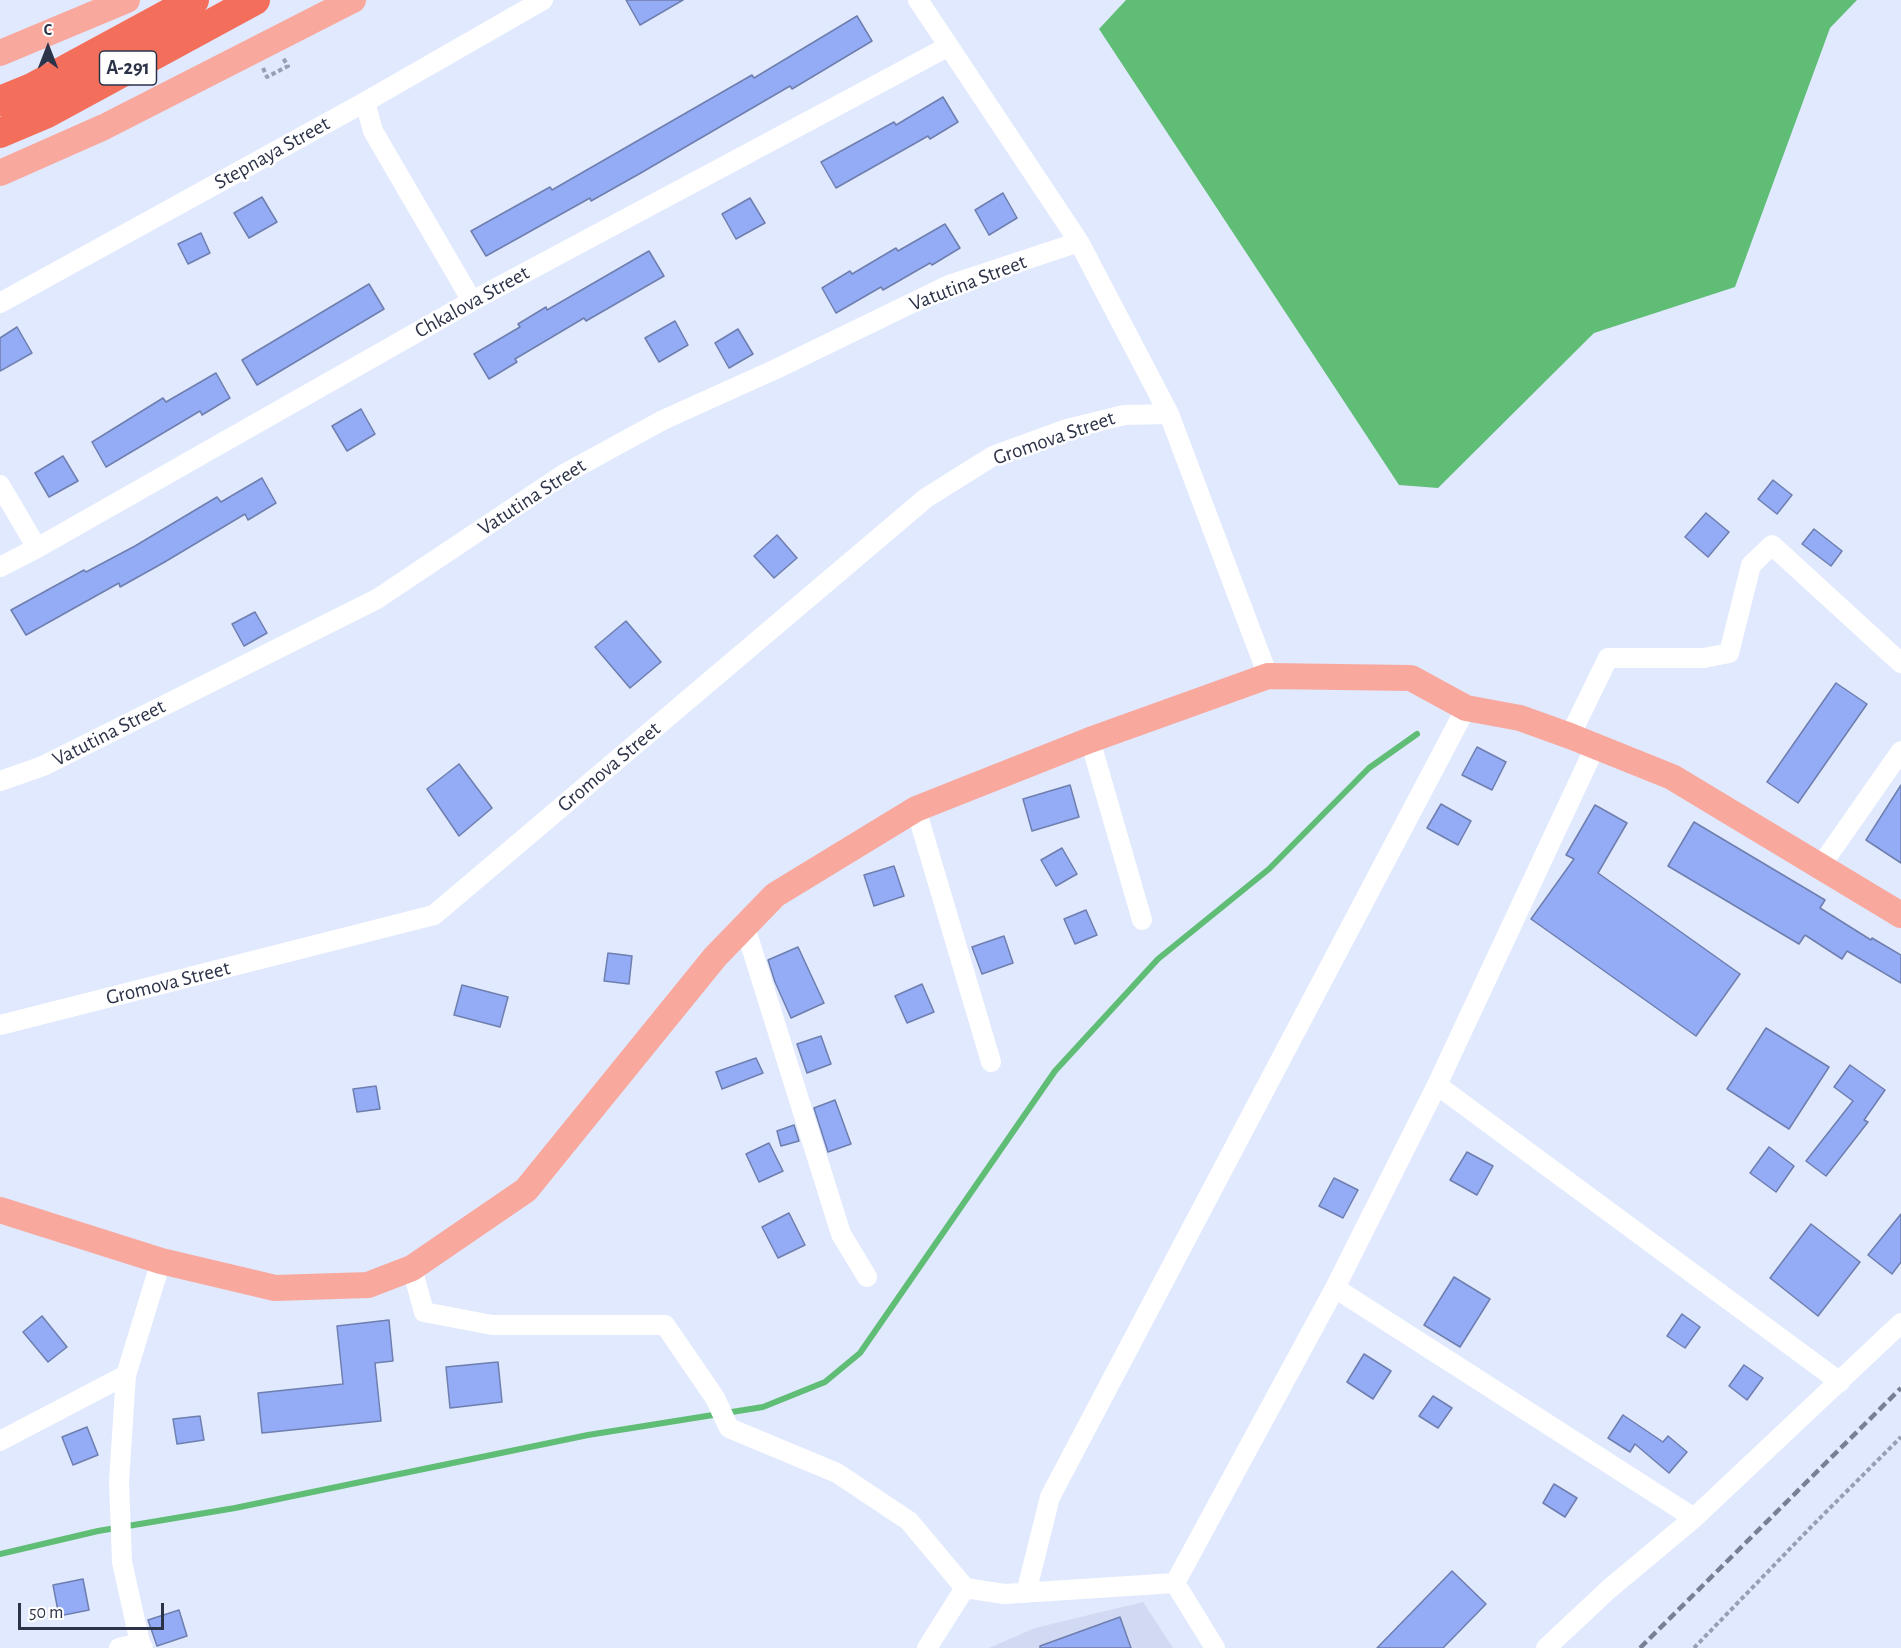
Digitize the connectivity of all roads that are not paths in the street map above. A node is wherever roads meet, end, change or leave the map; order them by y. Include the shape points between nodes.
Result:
1 (127, 0) edge
2 (194, 0) edge
3 (255, 0) edge
4 (353, 0) edge
5 (543, 0) edge
6 (918, 0) edge
7 (949, 46) junction
8 (0, 53) edge
9 (0, 101) edge
10 (364, 102) junction
11 (0, 133) edge
12 (0, 173) edge
13 (1079, 242) junction
14 (472, 301) junction
15 (0, 303) edge
16 (1169, 414) junction
17 (0, 485) edge
18 (37, 548) junction
19 (0, 567) edge
20 (1901, 663) edge
21 (1268, 676) junction
22 (1466, 708) junction
23 (1570, 736) junction
24 (1090, 740) junction
25 (1595, 747) junction
26 (1901, 751) edge
27 (0, 781) edge
28 (916, 809) junction
29 (1820, 867) junction
30 (1901, 915) edge
31 (1142, 920) dead end
32 (745, 927) junction
33 (0, 1025) edge
34 (991, 1062) dead end
35 (1437, 1085) junction
36 (0, 1210) edge
37 (162, 1261) junction
38 (412, 1268) junction
39 (867, 1277) dead end
40 (1335, 1288) junction
41 (1901, 1323) edge
42 (126, 1375) junction
43 (1840, 1382) junction
44 (0, 1441) edge
45 (1694, 1518) junction
46 (1176, 1583) junction
47 (965, 1588) junction
48 (1026, 1593) junction
49 (142, 1646) edge
50 (119, 1648) edge
51 (927, 1648) edge
52 (1215, 1648) edge
53 (1546, 1648) edge

1 - 8 main road
2 - 9 highway, А-291 via 32,88
3 - 11 highway, А-291 via 45,114
4 - 12 main road via 104,127
5 - 10 street, Stepnaya Street
6 - 7 street
7 - 13 street
7 - 14 street, Chkalova Street
10 - 14 street via 373,131
10 - 15 street, Stepnaya Street
13 - 16 street
13 - 27 street, Vatutina Street via 949,285 663,420 564,474 377,600 43,766
14 - 18 street, Chkalova Street
16 - 21 street
16 - 33 street, Gromova Street via 1124,415 1067,429 993,456 926,498 434,915
17 - 18 street
18 - 19 street, Chkalova Street
20 - 23 street via 1772,545 1751,566 1729,653 1704,658 1608,658
21 - 22 main road via 1411,678
21 - 24 main road
22 - 23 main road via 1520,718
22 - 48 street via 1050,1497
23 - 25 main road
24 - 28 main road
24 - 31 street
25 - 29 main road via 1672,777
25 - 35 street
26 - 29 street
28 - 32 main road via 775,896
28 - 34 street
29 - 30 main road
32 - 38 main road via 715,957 526,1190
32 - 39 street via 841,1234
35 - 40 street
35 - 43 street
36 - 37 main road
37 - 38 main road via 274,1288 368,1285
37 - 42 street
38 - 47 street via 424,1312 492,1325 665,1325 715,1398 729,1428 837,1473 909,1521
40 - 45 street
40 - 46 street
41 - 43 street
42 - 44 street
42 - 49 street via 120,1481 123,1562
43 - 45 street
45 - 53 street
46 - 48 street
46 - 52 street
47 - 48 street
47 - 51 street
49 - 50 street

